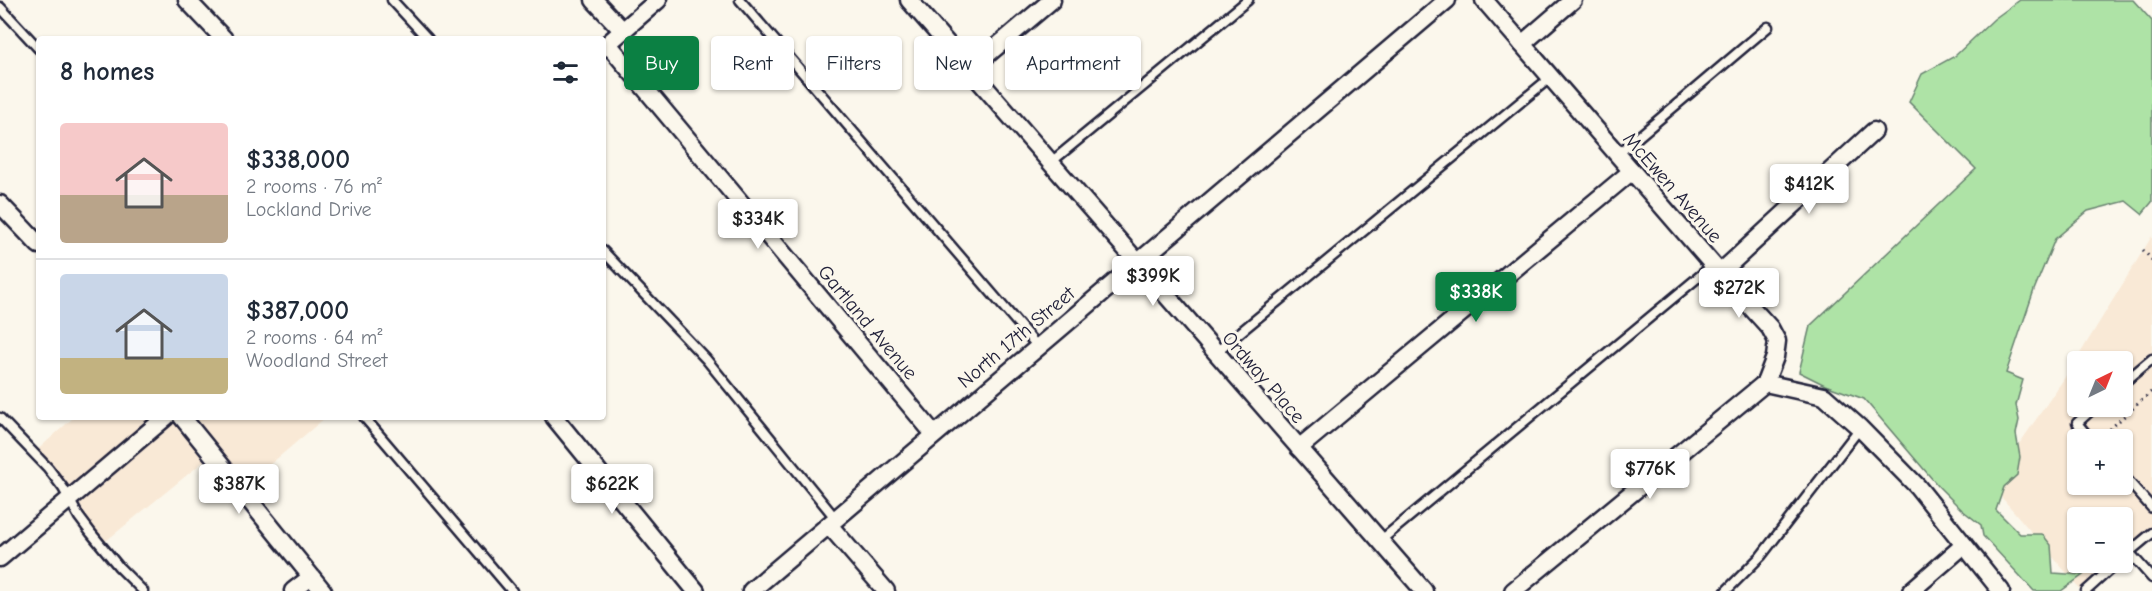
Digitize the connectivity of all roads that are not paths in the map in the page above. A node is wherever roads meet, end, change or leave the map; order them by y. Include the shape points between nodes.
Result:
1 (187, 0) edge
2 (392, 0) edge
3 (594, 0) edge
4 (658, 0) edge
5 (740, 0) edge
6 (909, 0) edge
7 (1052, 0) edge
8 (1248, 0) edge
9 (1447, 0) edge
10 (1484, 0) edge
11 (1573, 0) edge
12 (0, 7) edge
13 (1768, 27) dead end
14 (623, 31) junction
15 (221, 36) edge
16 (425, 36) edge
17 (940, 36) edge
18 (1522, 44) junction
19 (36, 45) edge
20 (606, 45) edge
21 (606, 47) edge
22 (993, 50) edge
23 (1551, 77) junction
24 (986, 90) edge
25 (1874, 131) dead end
26 (1617, 155) junction
27 (1050, 163) junction
28 (1632, 171) junction
29 (0, 204) edge
30 (36, 242) edge
31 (606, 254) edge
32 (1137, 263) junction
33 (1716, 269) junction
34 (1038, 347) junction
35 (1215, 352) junction
36 (2152, 359) edge
37 (2133, 375) edge
38 (1765, 383) junction
39 (2084, 417) edge
40 (0, 418) edge
41 (163, 420) edge
42 (184, 420) edge
43 (367, 420) edge
44 (556, 420) edge
45 (1860, 428) junction
46 (2082, 429) edge
47 (934, 434) junction
48 (1299, 448) junction
49 (2133, 486) edge
50 (70, 500) junction
51 (2152, 508) edge
52 (832, 522) junction
53 (2152, 533) edge
54 (1380, 541) junction
55 (1964, 545) junction
56 (2133, 549) edge
57 (0, 558) edge
58 (2133, 561) edge
59 (2106, 573) edge
60 (311, 577) junction
61 (2152, 578) edge
62 (143, 591) edge
63 (293, 591) edge
64 (323, 591) edge
65 (512, 591) edge
66 (696, 591) edge
67 (751, 591) edge
68 (886, 591) edge
69 (1424, 591) edge
70 (1514, 591) edge
71 (1726, 591) edge
72 (1911, 591) edge
73 (2001, 591) edge
74 (2086, 591) edge

1 - 15 street
2 - 16 lane
3 - 14 street
4 - 14 street
5 - 34 lane
6 - 17 street, Ordway Place
7 - 22 street
8 - 27 lane
9 - 32 street, North 17th Street
10 - 18 street, McEwen Avenue
11 - 18 street
12 - 19 lane
13 - 26 lane
14 - 20 street
18 - 23 street, McEwen Avenue
21 - 47 street, Gartland Avenue
23 - 26 street, McEwen Avenue
23 - 35 lane
24 - 27 street, Ordway Place
25 - 33 street
26 - 28 street, McEwen Avenue
27 - 32 street, Ordway Place
28 - 33 street, McEwen Avenue
28 - 48 street
29 - 30 street
31 - 52 lane via 706,359
32 - 34 street, North 17th Street
32 - 35 street, Ordway Place
33 - 38 street, McEwen Avenue via 1770,328 1776,341 1775,357
33 - 54 lane
34 - 47 street, North 17th Street
35 - 48 street, Ordway Place
36 - 37 lane
38 - 45 street via 1824,396
38 - 70 street
39 - 46 lane via 2077,423
40 - 50 lane via 48,468
41 - 50 street
42 - 60 street
43 - 65 lane
44 - 66 street
45 - 55 street via 1917,486
45 - 71 lane via 1761,556
47 - 52 street, North 17th Street
48 - 54 street, Ordway Place
49 - 51 lane
50 - 57 street
50 - 62 lane via 91,533
52 - 67 street, North 17th Street
52 - 68 street
53 - 56 lane
54 - 69 street, Ordway Place
55 - 72 street
55 - 73 street
58 - 61 lane
59 - 74 lane
60 - 63 street
60 - 64 street

